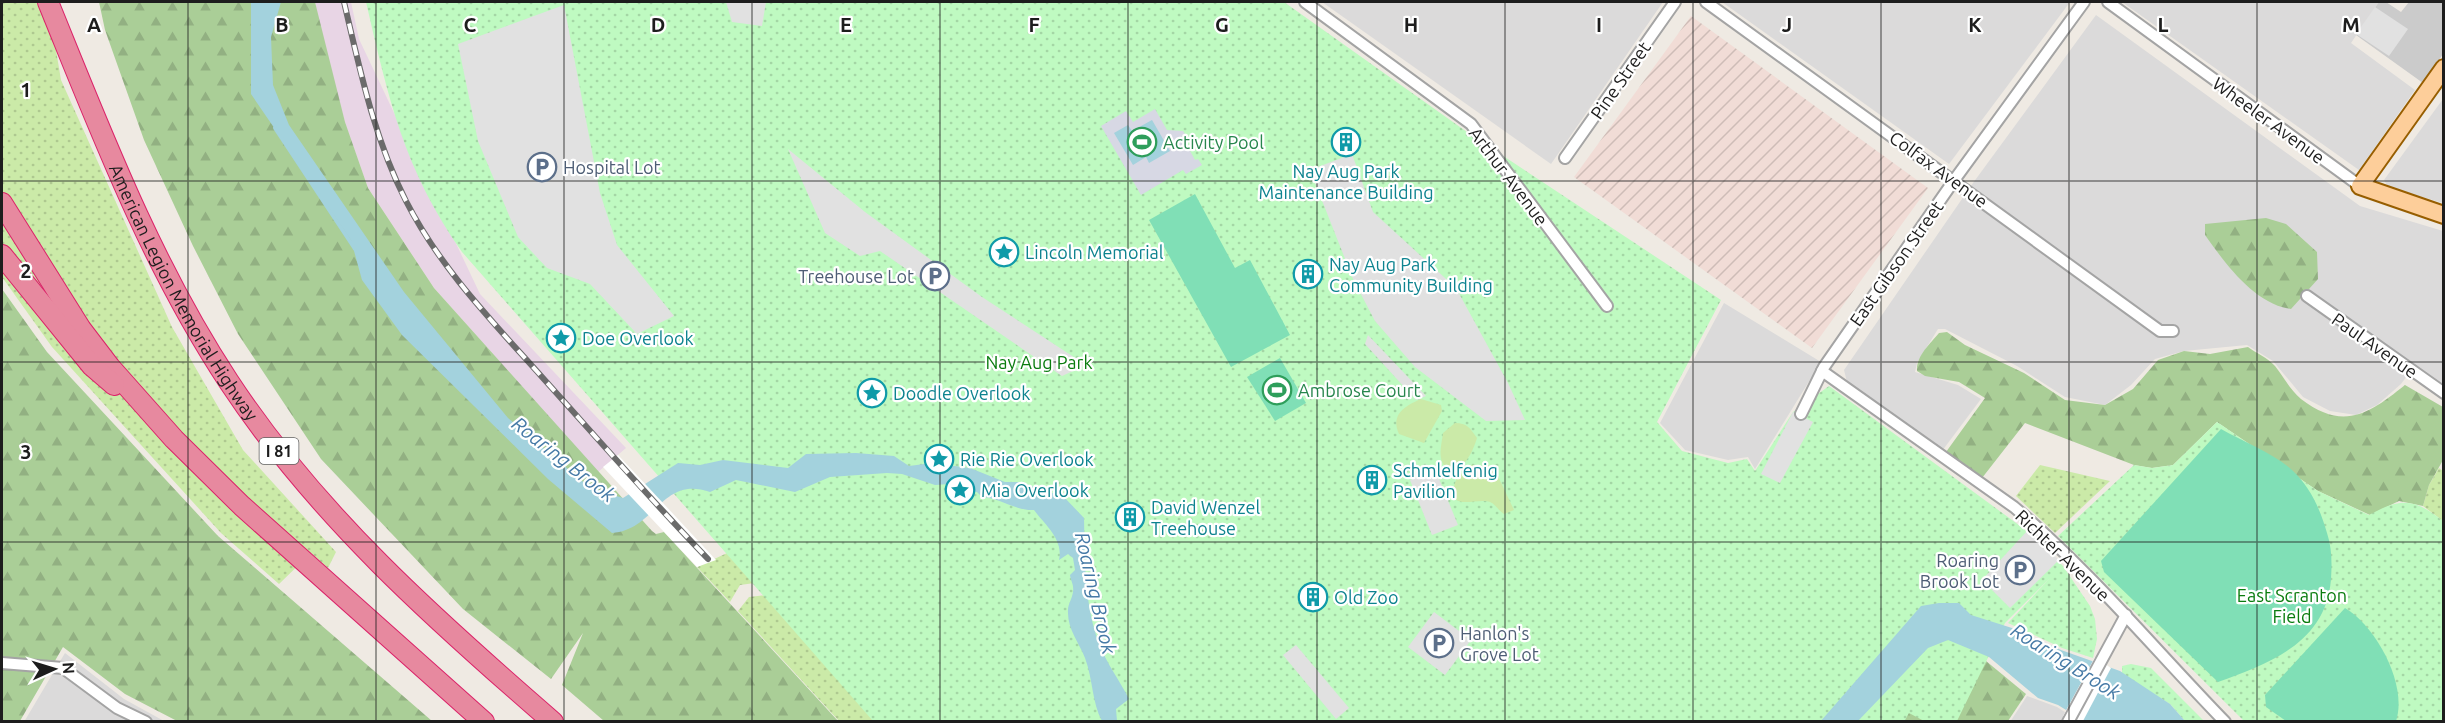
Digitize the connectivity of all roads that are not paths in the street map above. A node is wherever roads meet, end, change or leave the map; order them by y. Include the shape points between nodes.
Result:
1 (48, 2) edge
2 (64, 2) edge
3 (1305, 2) edge
4 (1676, 2) edge
5 (1706, 2) edge
6 (2084, 2) edge
7 (2108, 2) edge
8 (2444, 68) edge
9 (94, 113) junction
10 (1565, 158) dead end
11 (1954, 179) junction
12 (2360, 186) junction
13 (2, 203) edge
14 (2444, 215) edge
15 (2, 255) edge
16 (2307, 296) dead end
17 (1607, 306) dead end
18 (2174, 331) dead end
19 (1822, 371) junction
20 (2444, 393) edge
21 (1802, 414) dead end
22 (174, 439) junction
23 (2126, 615) junction
24 (2, 663) edge
25 (146, 722) edge
26 (484, 722) edge
27 (554, 722) edge
28 (2068, 722) edge
29 (2224, 722) edge

1 - 9 highway, American Legion Memorial Highway / I 81
2 - 9 highway
3 - 17 street, Arthur Avenue via 1471,124
4 - 10 street, Pine Street
5 - 11 street, Colfax Avenue
6 - 11 street, East Gibson Street
7 - 12 street, Wheeler Avenue
8 - 12 main road
9 - 27 highway, American Legion Memorial Highway / I 81 via 171,284 218,366 263,431 316,498 371,556
11 - 18 street, Colfax Avenue via 2160,331
11 - 19 street, East Gibson Street
12 - 14 main road, Wheeler Avenue
13 - 22 highway via 81,328
15 - 22 highway via 92,366
16 - 20 street, Paul Avenue
19 - 21 street, East Gibson Street
19 - 23 street, Richter Avenue via 2014,507
22 - 26 highway via 257,520
23 - 28 street
23 - 29 street, Richter Avenue
24 - 25 street via 63,668 117,708

